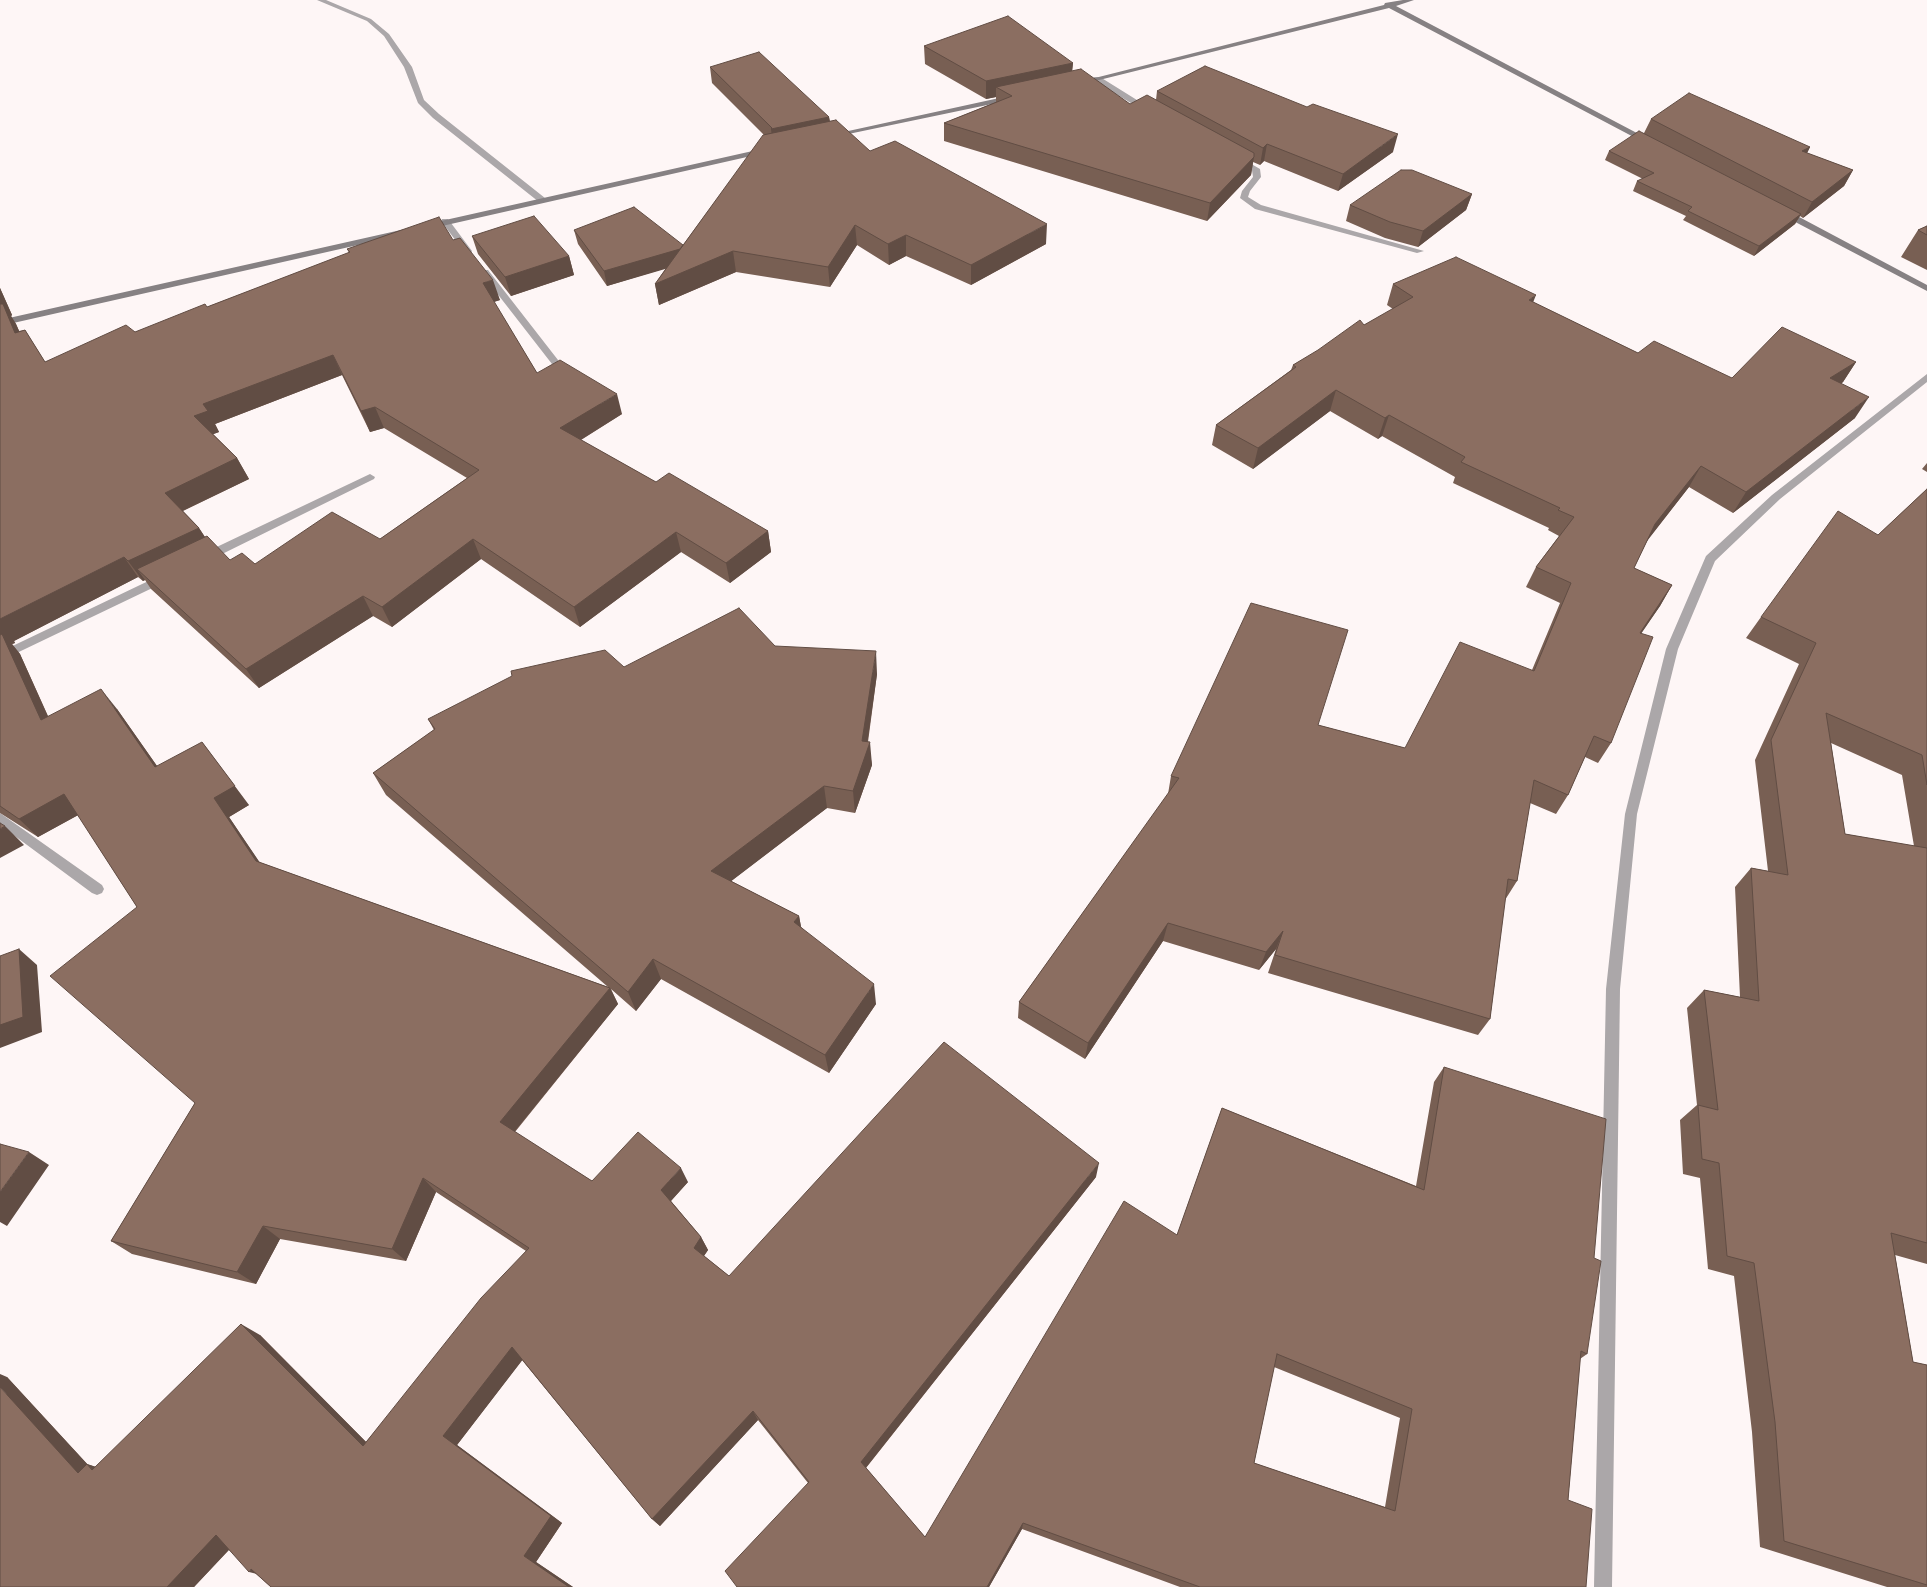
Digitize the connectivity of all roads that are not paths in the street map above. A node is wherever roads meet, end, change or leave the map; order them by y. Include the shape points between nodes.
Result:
1 (320, 0) edge
2 (1380, 0) edge
3 (1411, 0) edge
4 (1390, 5) junction
5 (1097, 80) junction
6 (1068, 86) edge
7 (1021, 96) edge
8 (1155, 114) edge
9 (829, 136) edge
10 (1654, 144) edge
11 (772, 149) edge
12 (1226, 154) edge
13 (542, 200) junction
14 (1777, 209) edge
15 (445, 221) junction
16 (1420, 251) edge
17 (476, 260) edge
18 (482, 268) edge
19 (1927, 288) edge
20 (0, 323) edge
21 (554, 362) edge
22 (1927, 377) edge
23 (370, 477) dead end
24 (194, 563) edge
25 (176, 571) edge
26 (0, 657) edge
27 (0, 818) edge
28 (97, 889) dead end
29 (1603, 1587) edge

1 - 13 street via 369,20 387,35 408,67 426,106
2 - 4 street
3 - 4 street
4 - 5 street
4 - 10 street
5 - 6 street
5 - 8 street
7 - 9 street
11 - 13 street
12 - 16 street via 1256,169 1257,177 1244,198 1252,204
13 - 15 street
14 - 19 street
15 - 17 street
15 - 20 street
18 - 21 street
22 - 29 street via 1776,497 1710,559 1672,649 1631,814 1613,989
23 - 24 street
25 - 26 street
27 - 28 street

